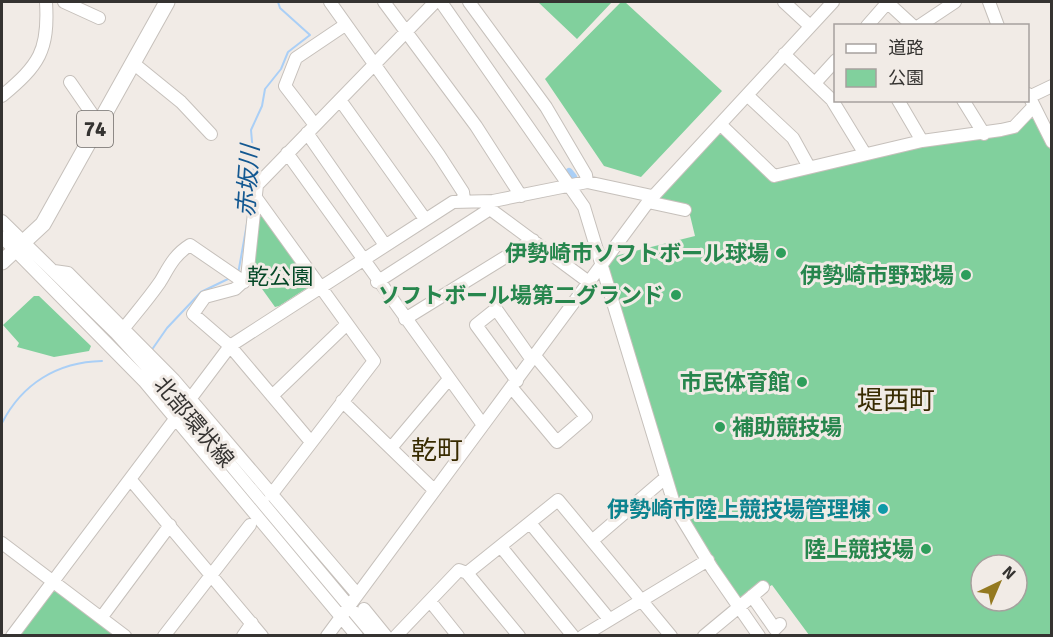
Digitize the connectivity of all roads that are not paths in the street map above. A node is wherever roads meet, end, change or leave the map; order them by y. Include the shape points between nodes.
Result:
1 (46, 2) edge
2 (64, 2) edge
3 (167, 2) edge
4 (330, 2) edge
5 (384, 2) edge
6 (435, 2) edge
7 (441, 2) edge
8 (469, 2) edge
9 (784, 2) edge
10 (833, 2) edge
11 (888, 2) edge
12 (989, 2) edge
13 (950, 3) edge
14 (99, 18) dead end
15 (869, 24) edge
16 (911, 24) edge
17 (922, 24) edge
18 (997, 24) edge
19 (345, 25) junction
20 (810, 26) junction
21 (407, 31) junction
22 (784, 54) junction
23 (834, 62) edge
24 (133, 63) junction
25 (374, 66) junction
26 (70, 82) dead end
27 (815, 83) junction
28 (1052, 86) edge
29 (747, 95) junction
30 (2, 96) edge
31 (1030, 99) edge
32 (340, 100) junction
33 (899, 102) edge
34 (964, 102) edge
35 (1028, 102) edge
36 (99, 124) junction
37 (720, 124) junction
38 (311, 129) junction
39 (211, 134) dead end
40 (984, 134) junction
41 (922, 141) junction
42 (1052, 142) edge
43 (287, 153) junction
44 (865, 154) junction
45 (809, 167) junction
46 (587, 182) junction
47 (570, 185) junction
48 (520, 196) junction
49 (257, 199) junction
50 (650, 199) junction
51 (464, 200) junction
52 (685, 210) dead end
53 (425, 219) junction
54 (2, 221) edge
55 (2, 237) edge
56 (533, 240) junction
57 (385, 244) junction
58 (20, 247) junction
59 (362, 259) junction
60 (2, 262) edge
61 (602, 266) junction
62 (54, 271) junction
63 (244, 282) junction
64 (378, 282) junction
65 (590, 283) junction
66 (319, 287) junction
67 (405, 319) junction
68 (347, 324) junction
69 (124, 328) junction
70 (230, 346) junction
71 (534, 358) junction
72 (449, 379) junction
73 (514, 385) junction
74 (272, 396) junction
75 (342, 401) junction
76 (183, 408) junction
77 (483, 425) junction
78 (311, 442) junction
79 (391, 448) junction
80 (130, 479) junction
81 (664, 479) junction
82 (434, 490) junction
83 (271, 495) junction
84 (530, 523) junction
85 (170, 525) junction
86 (250, 525) dead end
87 (593, 540) junction
88 (2, 543) edge
89 (502, 548) junction
90 (710, 564) junction
91 (211, 573) junction
92 (467, 573) junction
93 (53, 581) junction
94 (763, 587) dead end
95 (357, 594) junction
96 (752, 596) junction
97 (430, 601) junction
98 (643, 603) junction
99 (350, 606) junction
100 (739, 608) junction
101 (364, 609) dead end
102 (341, 616) junction
103 (101, 618) junction
104 (609, 619) junction
105 (252, 623) junction
106 (780, 624) dead end
107 (385, 635) edge
108 (12, 636) edge
109 (125, 636) edge
110 (164, 636) edge
111 (243, 636) edge
112 (262, 636) edge
113 (327, 636) edge
114 (357, 636) edge
115 (458, 636) edge
116 (519, 636) edge
117 (573, 636) edge
118 (583, 636) edge
119 (595, 636) edge
120 (671, 636) edge
121 (704, 636) edge
122 (759, 636) edge

1 - 30 street via 46,38 40,58
2 - 14 street
3 - 24 main road, 74
4 - 19 street
5 - 21 street
6 - 21 street
7 - 47 street
8 - 46 street via 546,107
9 - 20 street
10 - 20 street
11 - 15 street
11 - 16 street
12 - 18 street
13 - 17 street
19 - 25 street
19 - 38 street via 296,58 285,86
20 - 22 street
21 - 25 street
21 - 48 street via 476,126
22 - 27 street
22 - 29 street
23 - 27 street
24 - 36 main road, 74
24 - 39 street via 182,102
25 - 32 street
25 - 51 street via 439,155 463,192
26 - 36 street
27 - 44 street via 832,100
28 - 31 street
29 - 37 street
29 - 45 street via 793,138
31 - 42 street
32 - 38 street
32 - 53 street
33 - 41 street
34 - 40 street
35 - 40 street via 1014,127
36 - 58 main road, 74 via 43,224
37 - 45 street via 774,176
37 - 50 street
38 - 43 street
38 - 57 street
40 - 41 street
41 - 44 street
43 - 49 street via 257,185
43 - 59 street
44 - 45 street
46 - 47 street
46 - 50 street
47 - 48 street
47 - 61 street via 584,207
48 - 51 street via 493,201
49 - 63 street
49 - 66 street
50 - 52 street
50 - 61 street
51 - 53 street via 448,204
53 - 57 street
54 - 58 street, 北部環状線
55 - 58 street, 北部環状線
56 - 64 street via 490,209
56 - 65 street
56 - 67 street
57 - 59 street
58 - 60 main road, 74
58 - 62 street, 北部環状線
58 - 76 street, 北部環状線 via 106,340
59 - 64 street
59 - 66 street
61 - 65 street
61 - 81 street
62 - 69 street via 68,273
62 - 76 street, 北部環状線
63 - 69 street via 190,245 168,266
63 - 70 street via 235,289 205,297 193,314
64 - 67 street
65 - 71 street
66 - 68 street
66 - 70 street
67 - 72 street
68 - 74 street
68 - 75 street via 374,361
69 - 76 street
70 - 74 street
70 - 76 street
71 - 73 street
71 - 73 street via 496,309 476,325
71 - 73 street via 586,417 557,442
72 - 77 street
72 - 79 street
73 - 77 street
74 - 78 street
75 - 78 street
75 - 79 street
76 - 80 street
76 - 83 street
76 - 99 street, 北部環状線
76 - 102 street, 北部環状線
77 - 82 street
78 - 83 street
79 - 82 street
80 - 85 street
80 - 93 street
81 - 87 street
81 - 90 street via 675,507
82 - 95 street
83 - 95 street
84 - 87 street via 558,500
84 - 89 street
84 - 104 street
85 - 91 street
85 - 103 street
86 - 91 street
87 - 98 street
88 - 93 street
89 - 92 street
89 - 117 street
90 - 98 street
90 - 100 street
91 - 105 street
91 - 110 street
92 - 97 street via 459,570
92 - 116 street
93 - 103 street
93 - 108 street
94 - 96 street
95 - 99 street
96 - 100 street
96 - 106 street via 776,629
97 - 107 street
97 - 115 street
98 - 104 street
98 - 119 street
98 - 120 street
99 - 102 street
99 - 107 street, 北部環状線 via 365,624
100 - 121 street
100 - 122 street
101 - 107 street
102 - 113 street
102 - 114 street, 北部環状線
103 - 109 street
104 - 118 street
105 - 111 street
105 - 112 street

